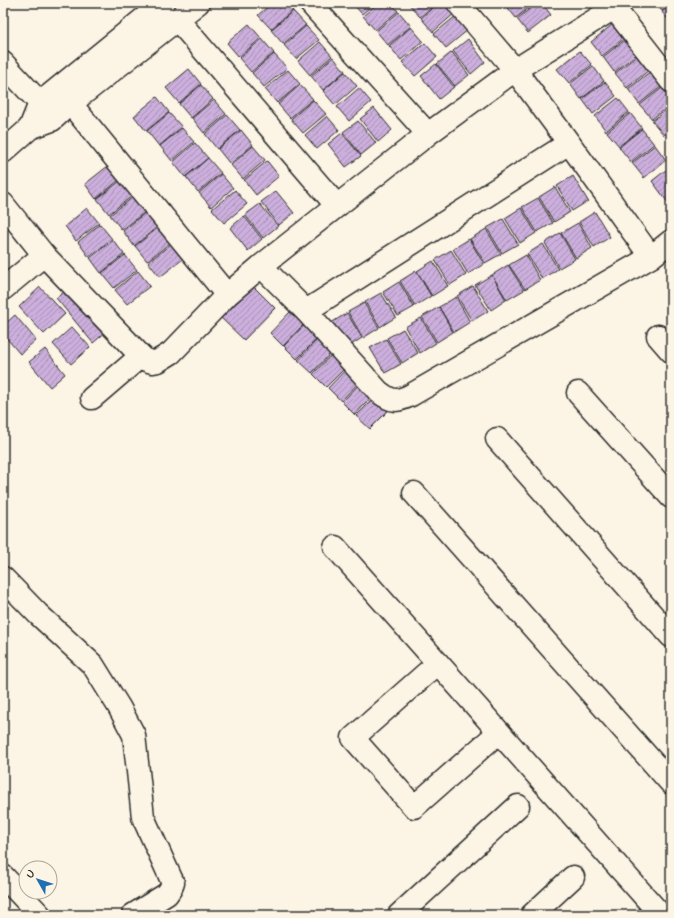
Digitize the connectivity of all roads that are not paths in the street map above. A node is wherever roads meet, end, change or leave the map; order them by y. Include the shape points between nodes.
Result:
1 (163, 3) edge
2 (198, 3) edge
3 (310, 3) edge
4 (458, 3) edge
5 (615, 5) edge
6 (177, 19) junction
7 (3, 63) edge
8 (515, 70) junction
9 (671, 81) edge
10 (71, 104) junction
11 (46, 111) junction
12 (428, 134) junction
13 (569, 143) junction
14 (3, 152) edge
15 (3, 204) edge
16 (337, 206) junction
17 (671, 240) edge
18 (44, 255) junction
19 (651, 257) junction
20 (261, 266) junction
21 (3, 290) edge
22 (227, 295) junction
23 (306, 311) junction
24 (141, 356) junction
25 (578, 393) dead end
26 (92, 398) dead end
27 (498, 439) dead end
28 (414, 493) dead end
29 (671, 497) edge
30 (335, 546) dead end
31 (3, 578) edge
32 (671, 636) edge
33 (438, 663) junction
34 (500, 732) junction
35 (671, 783) edge
36 (518, 806) dead end
37 (3, 876) edge
38 (573, 877) dead end
39 (671, 909) edge
40 (40, 915) edge
41 (133, 915) edge
42 (399, 915) edge
43 (532, 915) edge
44 (663, 915) edge

1 - 11 street
2 - 6 street
3 - 12 street
4 - 8 street
5 - 8 street
5 - 9 street
6 - 10 street
6 - 16 street
7 - 11 street
8 - 12 street
8 - 13 street
10 - 11 street
10 - 22 street
11 - 14 street
12 - 16 street
13 - 19 street
13 - 23 street
15 - 18 street
16 - 20 street
17 - 19 street
18 - 21 street
18 - 24 street
19 - 23 street via 402,400 395,401 379,392
20 - 22 street
20 - 23 street
22 - 24 street via 171,353 153,362
24 - 26 street
25 - 29 street
27 - 32 street
28 - 35 street
30 - 33 street
31 - 41 street via 93,665 134,735 143,817 173,882 167,894
33 - 34 street
33 - 34 street via 353,738 414,808
34 - 44 street
36 - 42 street
37 - 40 street
38 - 43 street
39 - 44 street

